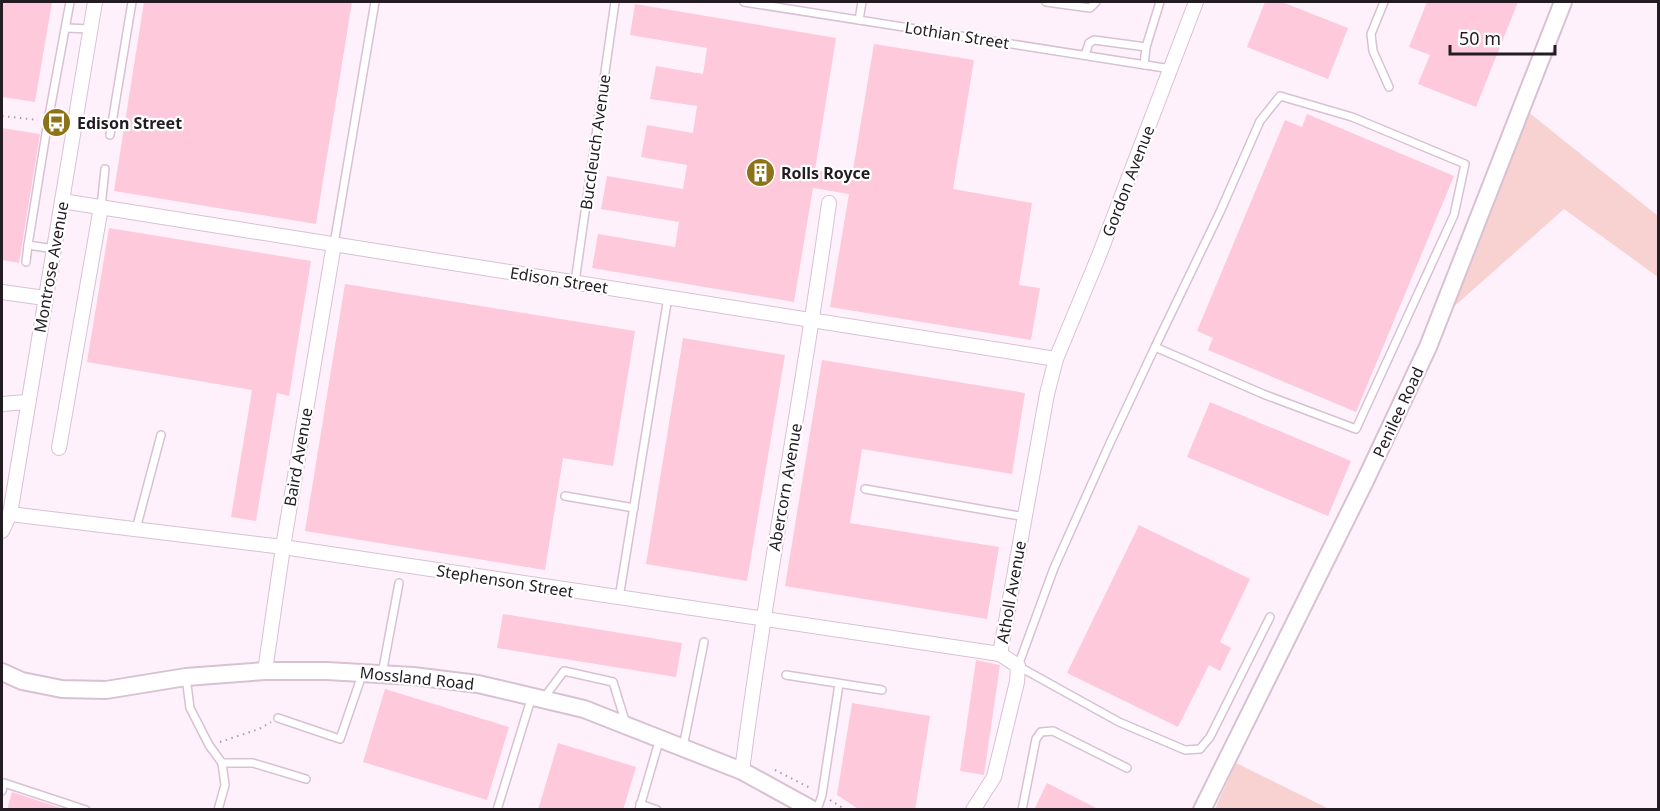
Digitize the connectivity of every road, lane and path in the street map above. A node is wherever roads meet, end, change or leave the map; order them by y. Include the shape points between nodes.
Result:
1 (70, 2) edge
2 (95, 2) edge
3 (132, 2) edge
4 (375, 2) edge
5 (615, 2) edge
6 (744, 2) edge
7 (862, 2) edge
8 (1046, 2) edge
9 (1096, 2) edge
10 (1160, 2) edge
11 (1196, 2) edge
12 (1384, 2) edge
13 (1563, 2) edge
14 (859, 20) junction
15 (66, 28) junction
16 (91, 29) junction
17 (1146, 47) junction
18 (1085, 55) junction
19 (1144, 65) junction
20 (1171, 69) junction
21 (1389, 87) dead end
22 (2, 116) edge
23 (48, 121) junction
24 (75, 128) junction
25 (110, 135) dead end
26 (105, 169) dead end
27 (62, 201) junction
28 (829, 203) dead end
29 (101, 207) junction
30 (334, 244) junction
31 (28, 246) junction
32 (54, 249) junction
33 (26, 262) dead end
34 (575, 282) junction
35 (2, 292) edge
36 (668, 297) junction
37 (45, 298) junction
38 (813, 320) junction
39 (1155, 347) junction
40 (1056, 359) junction
41 (27, 402) junction
42 (2, 404) edge
43 (161, 435) dead end
44 (59, 448) dead end
45 (865, 489) dead end
46 (565, 496) dead end
47 (634, 508) junction
48 (10, 514) junction
49 (1025, 517) junction
50 (136, 529) junction
51 (2, 531) edge
52 (282, 547) junction
53 (399, 583) dead end
54 (619, 598) junction
55 (1270, 617) dead end
56 (762, 620) junction
57 (704, 642) dead end
58 (1000, 654) junction
59 (1018, 666) junction
60 (265, 671) junction
61 (2, 672) edge
62 (363, 673) junction
63 (382, 674) junction
64 (786, 675) dead end
65 (186, 677) junction
66 (839, 684) junction
67 (882, 690) dead end
68 (537, 697) junction
69 (278, 718) joint
70 (626, 725) junction
71 (660, 738) junction
72 (209, 745) junction
73 (683, 747) junction
74 (222, 763) junction
75 (768, 767) dead end
76 (1127, 768) dead end
77 (742, 771) junction
78 (306, 779) dead end
79 (2, 791) edge
80 (822, 795) junction
81 (639, 807) edge
82 (86, 810) edge
83 (218, 810) edge
84 (497, 810) edge
85 (657, 810) edge
86 (813, 810) edge
87 (817, 810) edge
88 (846, 810) edge
89 (973, 810) edge
90 (1022, 810) edge
91 (1202, 810) edge

1 - 15 lane
2 - 16 street, Montrose Avenue
3 - 25 lane
4 - 30 lane
5 - 34 lane, Buccleuch Avenue
6 - 14 lane, Lothian Street
7 - 14 lane
8 - 9 lane via 1090,8
10 - 17 lane
11 - 20 street, Gordon Avenue
12 - 21 lane via 1371,34 1373,51
13 - 91 street, Penilee Road via 1428,347
14 - 18 lane, Lothian Street
15 - 16 lane
15 - 23 lane
16 - 24 street, Montrose Avenue
17 - 18 lane via 1094,40
17 - 19 lane
18 - 19 lane, Lothian Street
19 - 20 lane, Lothian Street
20 - 40 street, Gordon Avenue
22 - 23 path
23 - 24 lane
23 - 31 lane
24 - 27 street, Montrose Avenue
26 - 29 lane
27 - 29 street, Edison Street
27 - 32 street, Montrose Avenue
28 - 38 street, Abercorn Avenue
29 - 30 street, Edison Street
29 - 44 street
30 - 34 street, Edison Street
30 - 52 street, Baird Avenue
31 - 32 lane
31 - 33 lane
32 - 37 street, Montrose Avenue
34 - 36 street, Edison Street
35 - 37 street
36 - 38 street, Edison Street
36 - 47 lane
37 - 41 street, Montrose Avenue
38 - 40 street, Edison Street
38 - 56 street, Abercorn Avenue
39 - 39 lane via 1356,429 1455,215 1465,164 1352,117 1280,96 1260,121
39 - 59 lane via 1054,568
40 - 49 street, Atholl Avenue
41 - 42 street
41 - 48 street, Montrose Avenue
43 - 50 lane
45 - 49 lane
46 - 47 lane
47 - 54 lane
48 - 50 street, Stephenson Street
48 - 51 street, Montrose Avenue
49 - 58 street, Atholl Avenue
50 - 52 street, Stephenson Street
52 - 54 street, Stephenson Street
52 - 60 street, Baird Avenue
53 - 63 lane
54 - 56 street, Stephenson Street
55 - 59 lane via 1210,737 1200,749 1185,750 1119,722
56 - 58 street, Stephenson Street
56 - 77 street, Abercorn Avenue
57 - 73 lane
58 - 59 street, Atholl Avenue
59 - 89 street, Atholl Avenue via 994,777
60 - 62 street, Mossland Road
60 - 65 street, Mossland Road
61 - 65 street, Mossland Road via 62,690 106,690
62 - 63 street, Mossland Road
62 - 69 lane via 340,739
63 - 68 street, Mossland Road via 478,684
64 - 66 lane
65 - 72 lane via 190,708
66 - 67 lane
66 - 80 lane
68 - 70 street, Mossland Road
68 - 70 lane via 564,671 614,682
68 - 84 lane
69 - 72 path via 259,729
70 - 71 street, Mossland Road
71 - 73 street, Mossland Road
71 - 81 lane
72 - 74 lane
73 - 77 street, Mossland Road
74 - 78 lane via 253,763
74 - 83 lane via 225,785
75 - 80 path
76 - 90 lane via 1053,731 1041,732 1035,740
77 - 86 street, Mossland Road
79 - 82 lane via 4,783
80 - 87 lane
80 - 88 path
81 - 85 lane

